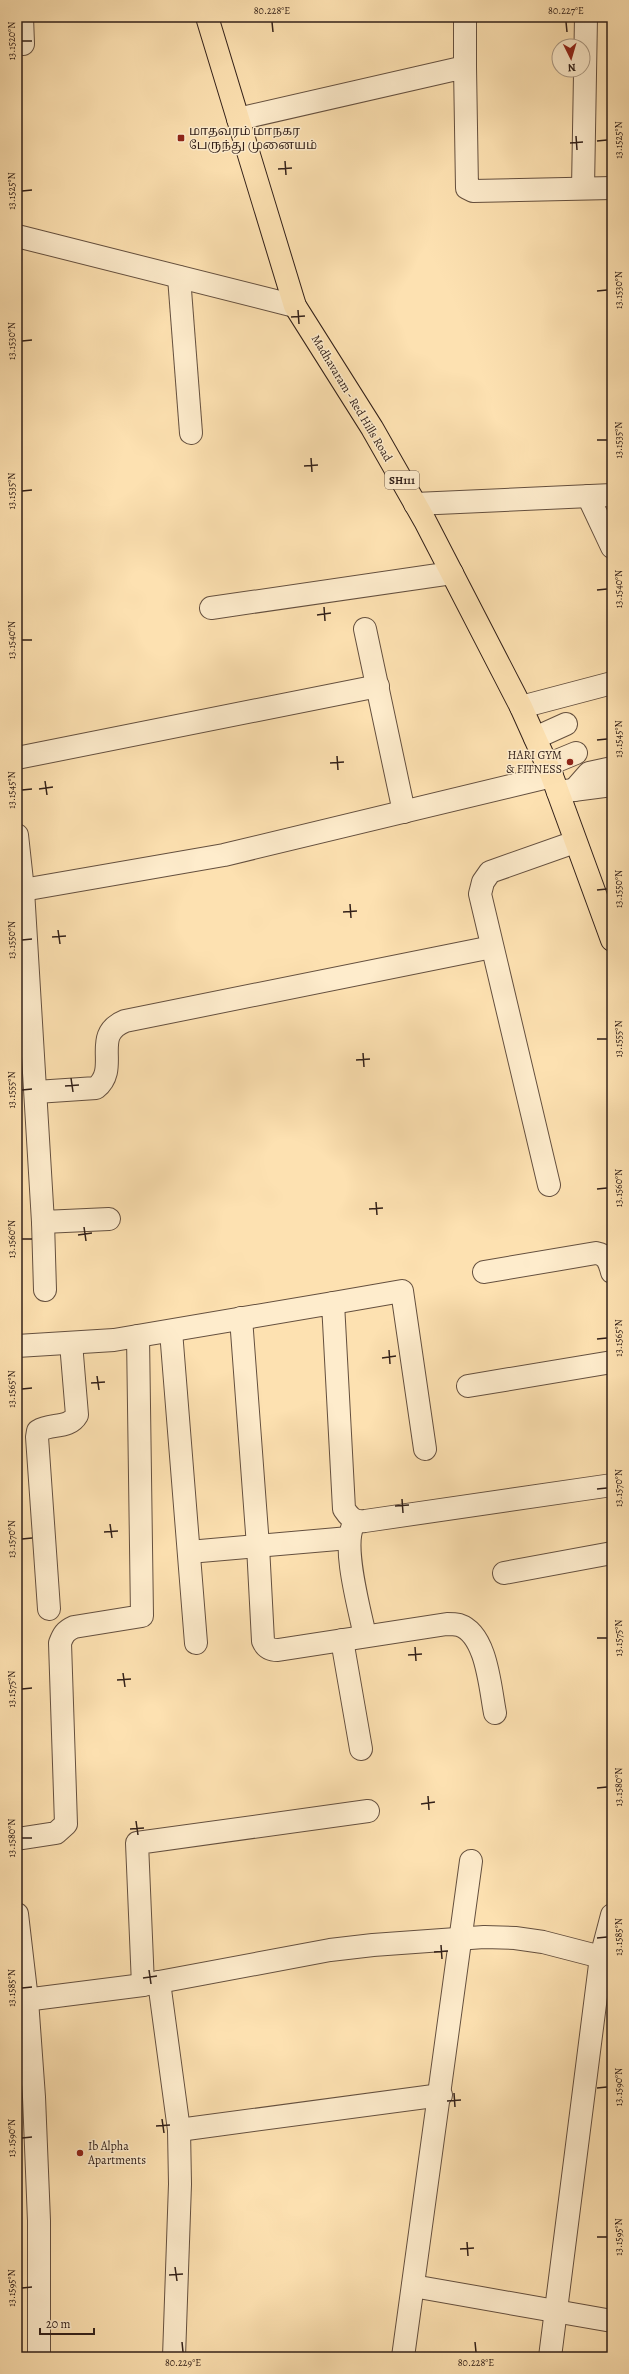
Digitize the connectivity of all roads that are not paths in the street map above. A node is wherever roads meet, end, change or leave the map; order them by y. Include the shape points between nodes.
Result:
1 (22, 17) edge
2 (207, 17) edge
3 (465, 17) edge
4 (586, 17) edge
5 (23, 44) dead end
6 (465, 67) junction
7 (238, 119) junction
8 (583, 188) junction
9 (612, 188) edge
10 (17, 236) edge
11 (179, 277) junction
12 (295, 306) junction
13 (191, 433) dead end
14 (612, 494) edge
15 (588, 496) junction
16 (415, 504) junction
17 (612, 546) edge
18 (452, 573) junction
19 (211, 608) dead end
20 (366, 629) dead end
21 (612, 683) edge
22 (378, 686) junction
23 (521, 707) junction
24 (566, 724) dead end
25 (535, 738) junction
26 (576, 753) dead end
27 (17, 758) edge
28 (612, 768) edge
29 (558, 781) junction
30 (612, 785) edge
31 (404, 812) junction
32 (17, 835) edge
33 (575, 842) junction
34 (20, 890) edge
35 (612, 940) edge
36 (492, 947) junction
37 (36, 1092) junction
38 (549, 1185) dead end
39 (109, 1219) dead end
40 (43, 1222) junction
41 (484, 1272) dead end
42 (612, 1272) edge
43 (46, 1290) dead end
44 (333, 1303) junction
45 (241, 1318) junction
46 (171, 1331) junction
47 (138, 1336) junction
48 (71, 1343) junction
49 (17, 1346) edge
50 (612, 1362) edge
51 (468, 1386) dead end
52 (425, 1449) dead end
53 (612, 1485) edge
54 (353, 1530) junction
55 (258, 1546) junction
56 (189, 1552) junction
57 (612, 1553) edge
58 (504, 1573) dead end
59 (48, 1609) dead end
60 (365, 1636) junction
61 (342, 1640) junction
62 (196, 1643) dead end
63 (495, 1713) dead end
64 (361, 1749) dead end
65 (368, 1811) dead end
66 (17, 1839) edge
67 (471, 1861) dead end
68 (17, 1914) edge
69 (612, 1915) edge
70 (461, 1939) junction
71 (606, 1951) edge
72 (151, 1983) junction
73 (22, 2001) edge
74 (441, 2095) junction
75 (179, 2130) junction
76 (413, 2286) junction
77 (557, 2310) junction
78 (612, 2321) edge
79 (39, 2357) edge
80 (174, 2357) edge
81 (403, 2357) edge
82 (550, 2357) edge

1 - 5 street
2 - 7 main road, Madhavaram - Red Hills Road / SH111
3 - 6 street
4 - 8 street
6 - 7 street
6 - 8 street via 467,188 473,191
7 - 12 main road, Madhavaram - Red Hills Road / SH111
8 - 9 street
10 - 11 street
11 - 12 street
11 - 13 street
12 - 16 main road, Madhavaram - Red Hills Road / SH111 via 372,428
14 - 15 street
15 - 16 street
15 - 17 street
16 - 18 main road, Madhavaram - Red Hills Road / SH111
18 - 19 street
18 - 23 main road, Madhavaram - Red Hills Road / SH111
20 - 22 street
21 - 23 street
22 - 27 street
22 - 31 street
23 - 25 main road, Madhavaram - Red Hills Road / SH111
24 - 25 street
25 - 29 main road, Madhavaram - Red Hills Road / SH111
26 - 29 street
28 - 29 street
29 - 30 street
29 - 31 street
29 - 33 main road, Madhavaram - Red Hills Road / SH111
31 - 34 street via 211,858
32 - 34 street
33 - 35 main road, Madhavaram - Red Hills Road / SH111
33 - 36 street via 490,872 483,882 480,894
34 - 37 street
36 - 37 street via 125,1020 116,1024 107,1036 107,1072 105,1079 96,1088
36 - 38 street
37 - 40 street
39 - 40 street
40 - 43 street
41 - 42 street via 596,1253 604,1255
44 - 45 street
44 - 52 street via 402,1291
44 - 54 street via 344,1509
45 - 46 street
45 - 55 street
46 - 47 street
46 - 56 street
47 - 48 street
47 - 66 street via 142,1616 74,1627 63,1635 60,1644 66,1824 56,1833
48 - 49 street
48 - 59 street via 77,1415 69,1423 44,1427 38,1431 37,1437
50 - 51 street
53 - 54 street
54 - 55 street
54 - 60 street via 348,1549
55 - 56 street
55 - 61 street via 265,1646 270,1650 278,1650
56 - 62 street
57 - 58 street
60 - 61 street
60 - 63 street via 447,1624 459,1625 469,1631 478,1642 484,1657
61 - 64 street
65 - 72 street via 137,1843
67 - 70 street
68 - 73 street
69 - 71 street
70 - 71 street via 515,1938
70 - 72 street via 330,1950
70 - 74 street
71 - 77 street
72 - 73 street
72 - 75 street
73 - 79 street via 34,2097 39,2221
74 - 75 street
74 - 76 street
75 - 80 street via 180,2184
76 - 77 street
76 - 81 street
77 - 78 street
77 - 82 street

